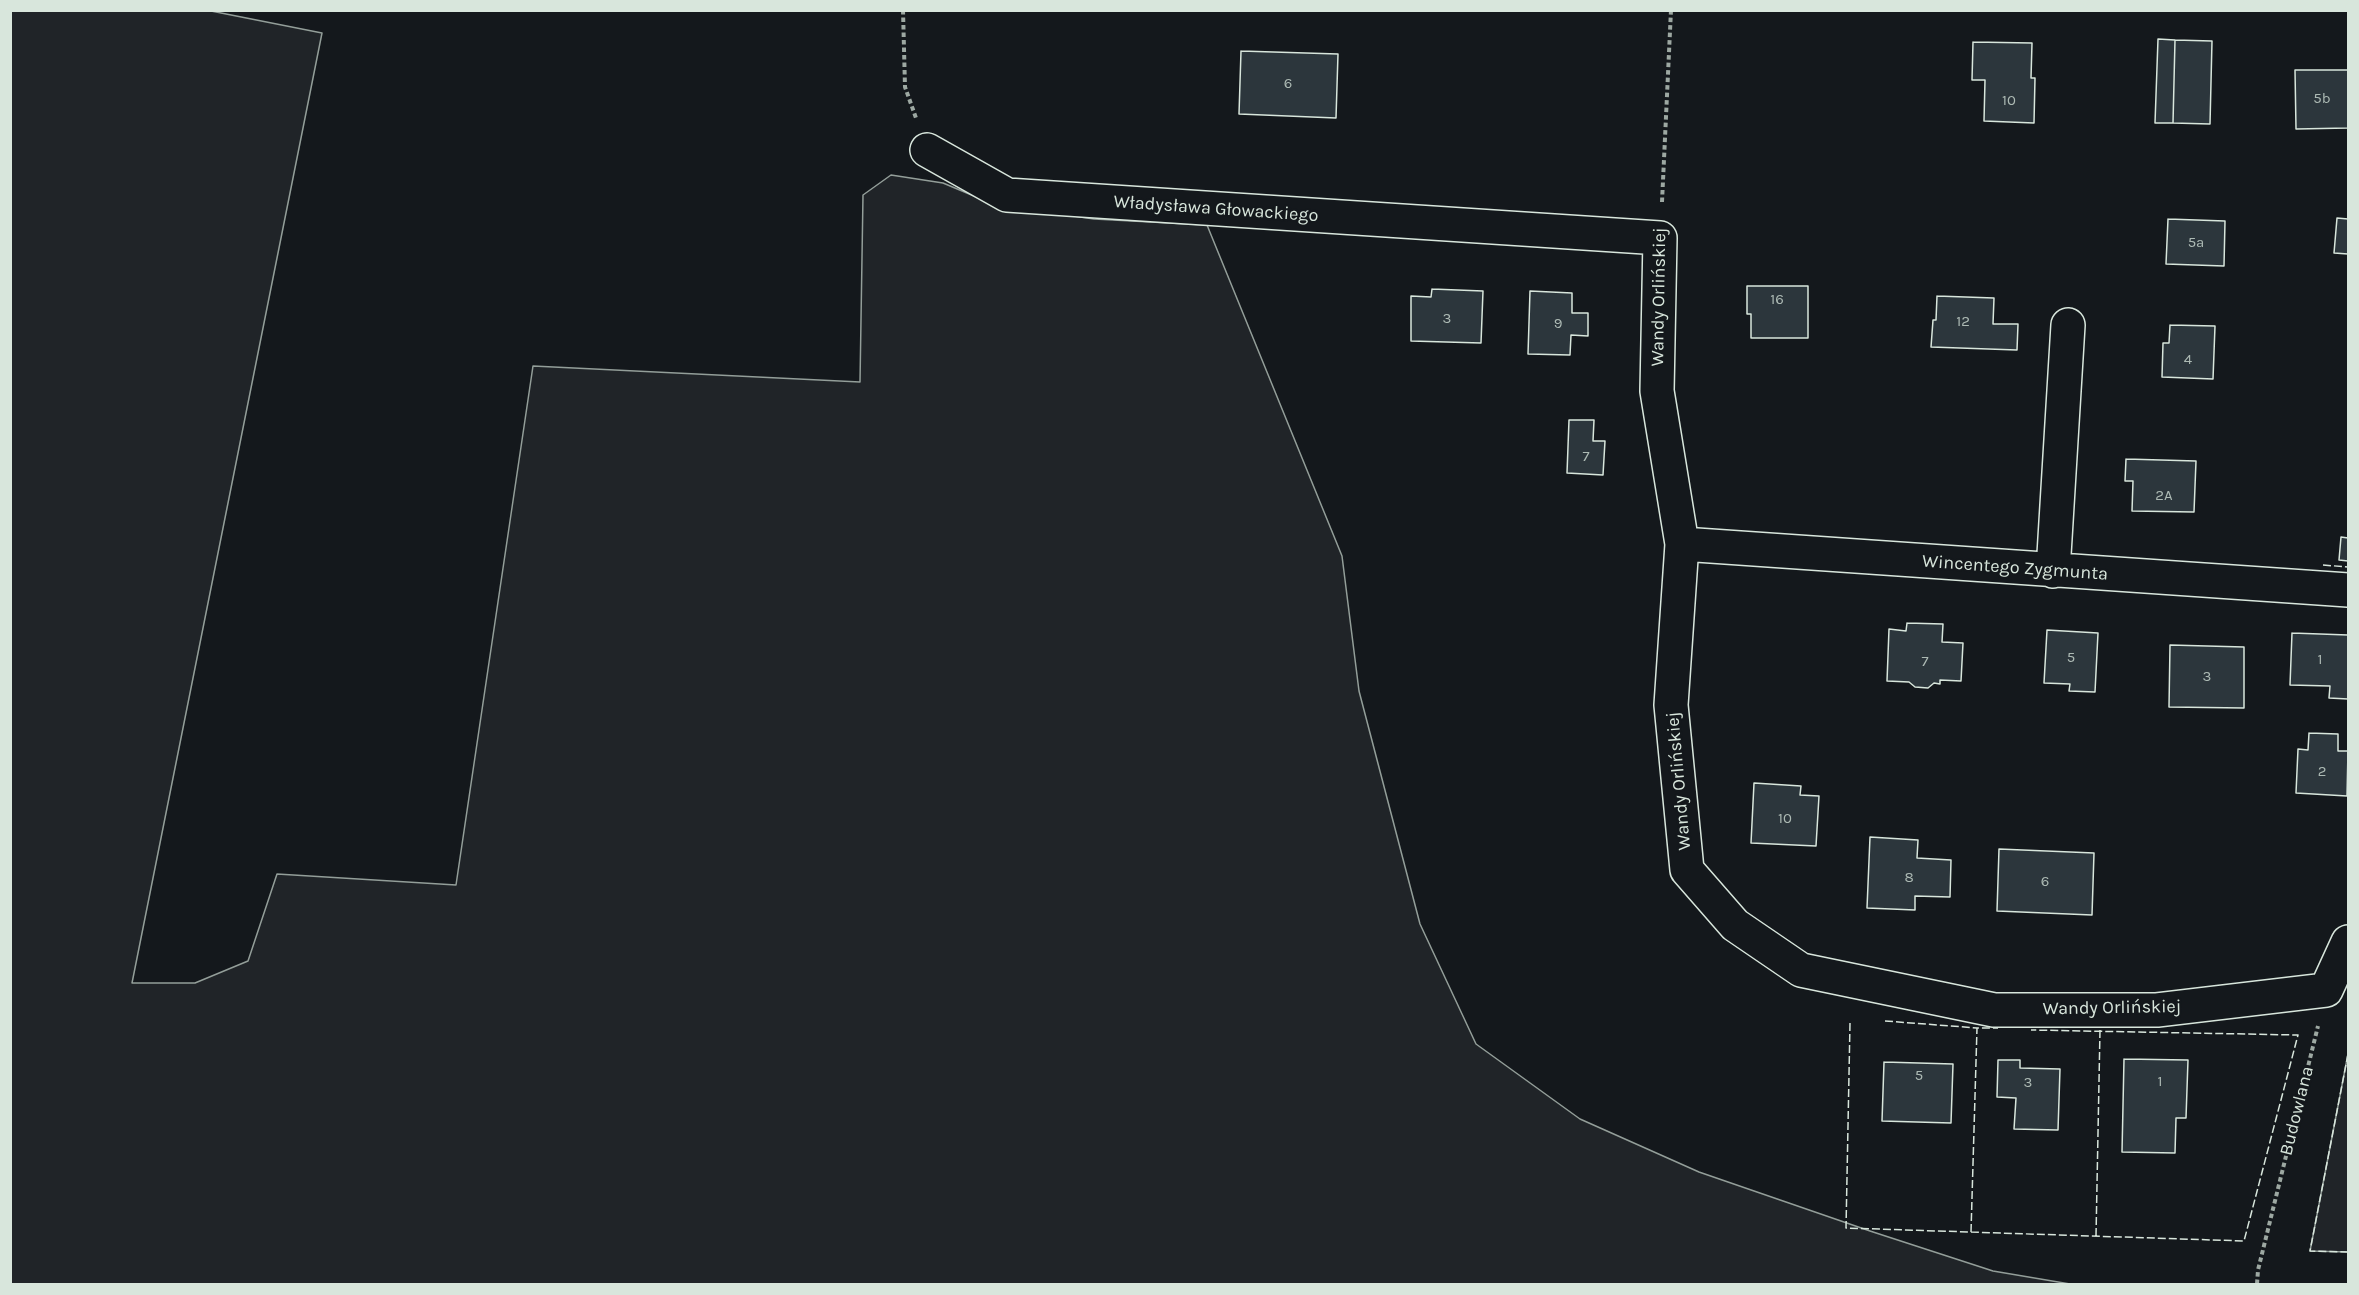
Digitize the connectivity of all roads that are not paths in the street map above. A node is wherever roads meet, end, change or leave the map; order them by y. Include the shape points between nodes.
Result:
1 (927, 150) road end
2 (1660, 238) joint
3 (2068, 325) dead end
4 (1682, 544) junction
5 (2053, 571) junction
6 (2349, 590) edge
7 (2349, 942) edge

1 - 2 street, Władysława Głowackiego via 1007,195
2 - 4 street, Wandy Orlińskiej via 1658,391
3 - 5 street
4 - 5 street, Wincentego Zygmunta
4 - 7 street, Wandy Orlińskiej via 1671,705 1687,870 1735,925 1801,970 1995,1010 2157,1010 2326,990
5 - 6 street, Wincentego Zygmunta

